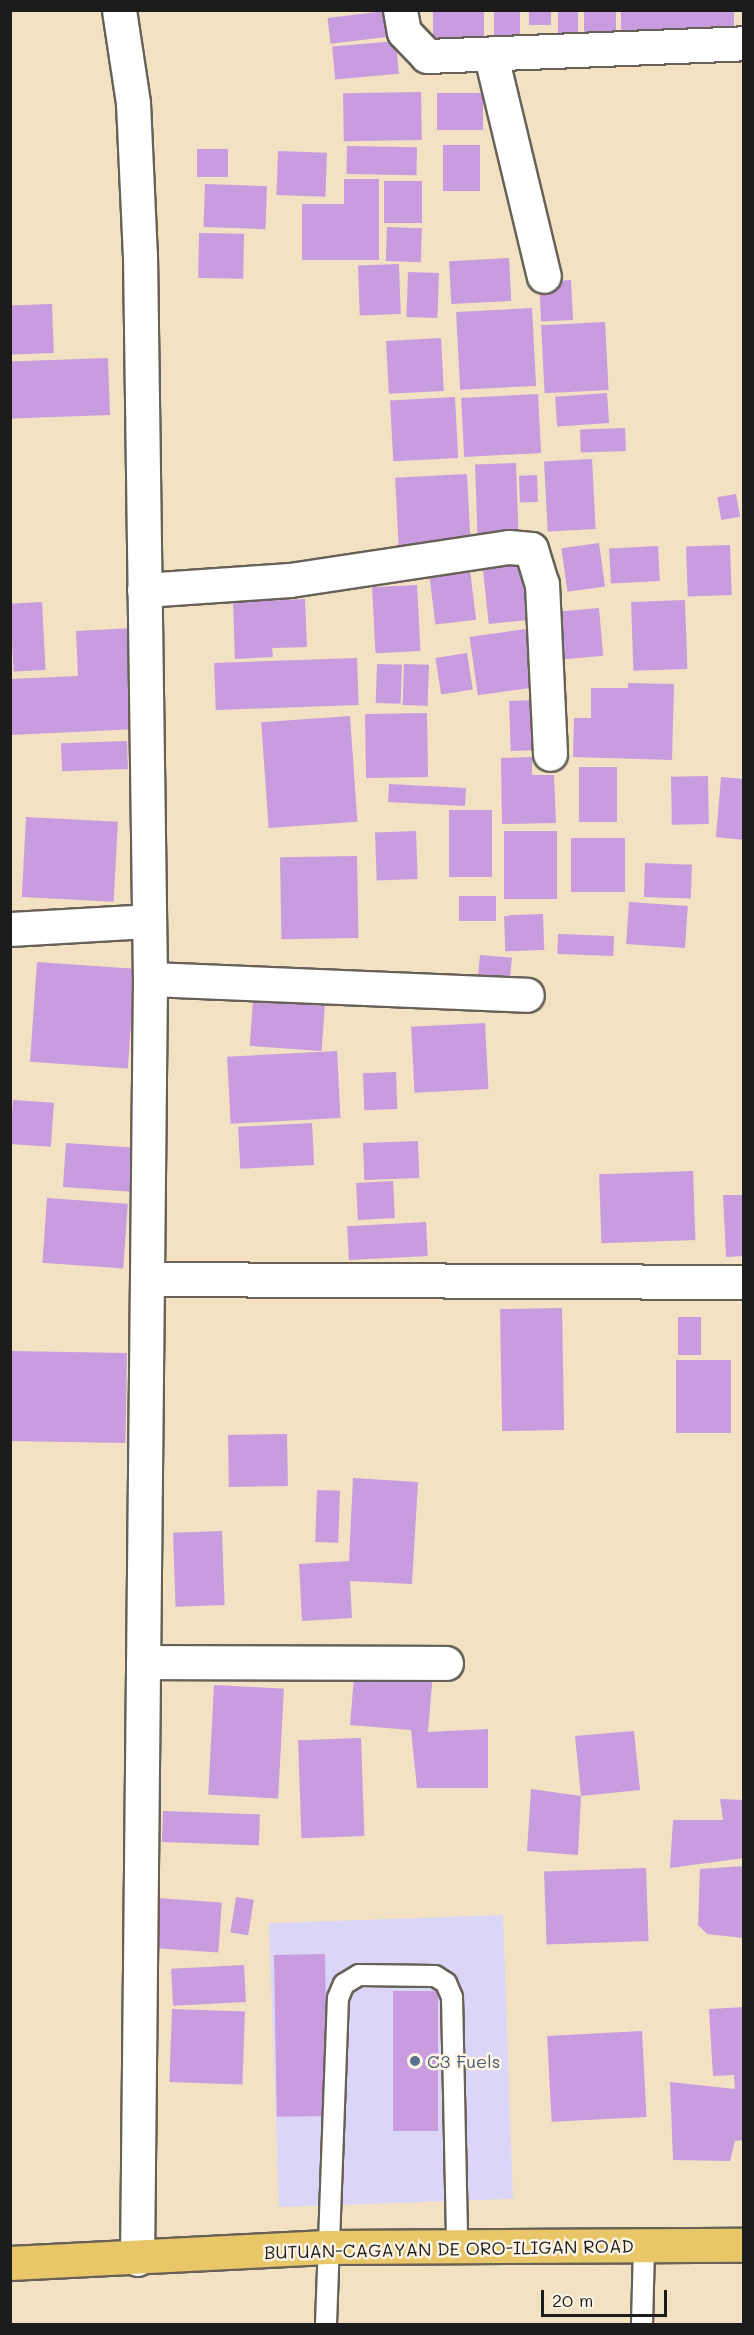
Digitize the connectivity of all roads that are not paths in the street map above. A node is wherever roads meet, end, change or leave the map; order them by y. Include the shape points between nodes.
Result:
1 (118, 10) edge
2 (400, 10) edge
3 (744, 43) edge
4 (491, 56) junction
5 (544, 276) dead end
6 (144, 590) junction
7 (550, 754) dead end
8 (148, 921) junction
9 (10, 929) edge
10 (150, 979) junction
11 (527, 995) dead end
12 (147, 1279) junction
13 (744, 1282) edge
14 (144, 1662) junction
15 (446, 1663) dead end
16 (744, 2245) edge
17 (457, 2246) junction
18 (327, 2247) junction
19 (644, 2247) junction
20 (137, 2259) junction
21 (10, 2263) edge
22 (326, 2325) edge
23 (642, 2325) edge

1 - 6 street via 133,103
2 - 4 street via 404,32 427,56
3 - 4 street
4 - 5 street
6 - 7 street via 290,580 509,547 531,549 543,584
6 - 8 street
8 - 9 street
8 - 10 street
10 - 11 street
10 - 12 street
12 - 13 street
12 - 14 street
14 - 15 street
14 - 20 street
16 - 19 highway, BUTUAN-CAGAYAN DE ORO-ILIGAN ROAD
17 - 18 highway, BUTUAN-CAGAYAN DE ORO-ILIGAN ROAD
17 - 18 lane via 452,1997 446,1983 435,1976 358,1975 344,1984 338,1998
17 - 19 highway, BUTUAN-CAGAYAN DE ORO-ILIGAN ROAD
18 - 20 highway, BUTUAN-CAGAYAN DE ORO-ILIGAN ROAD
18 - 22 lane
19 - 23 lane
20 - 21 highway, BUTUAN-CAGAYAN DE ORO-ILIGAN ROAD

